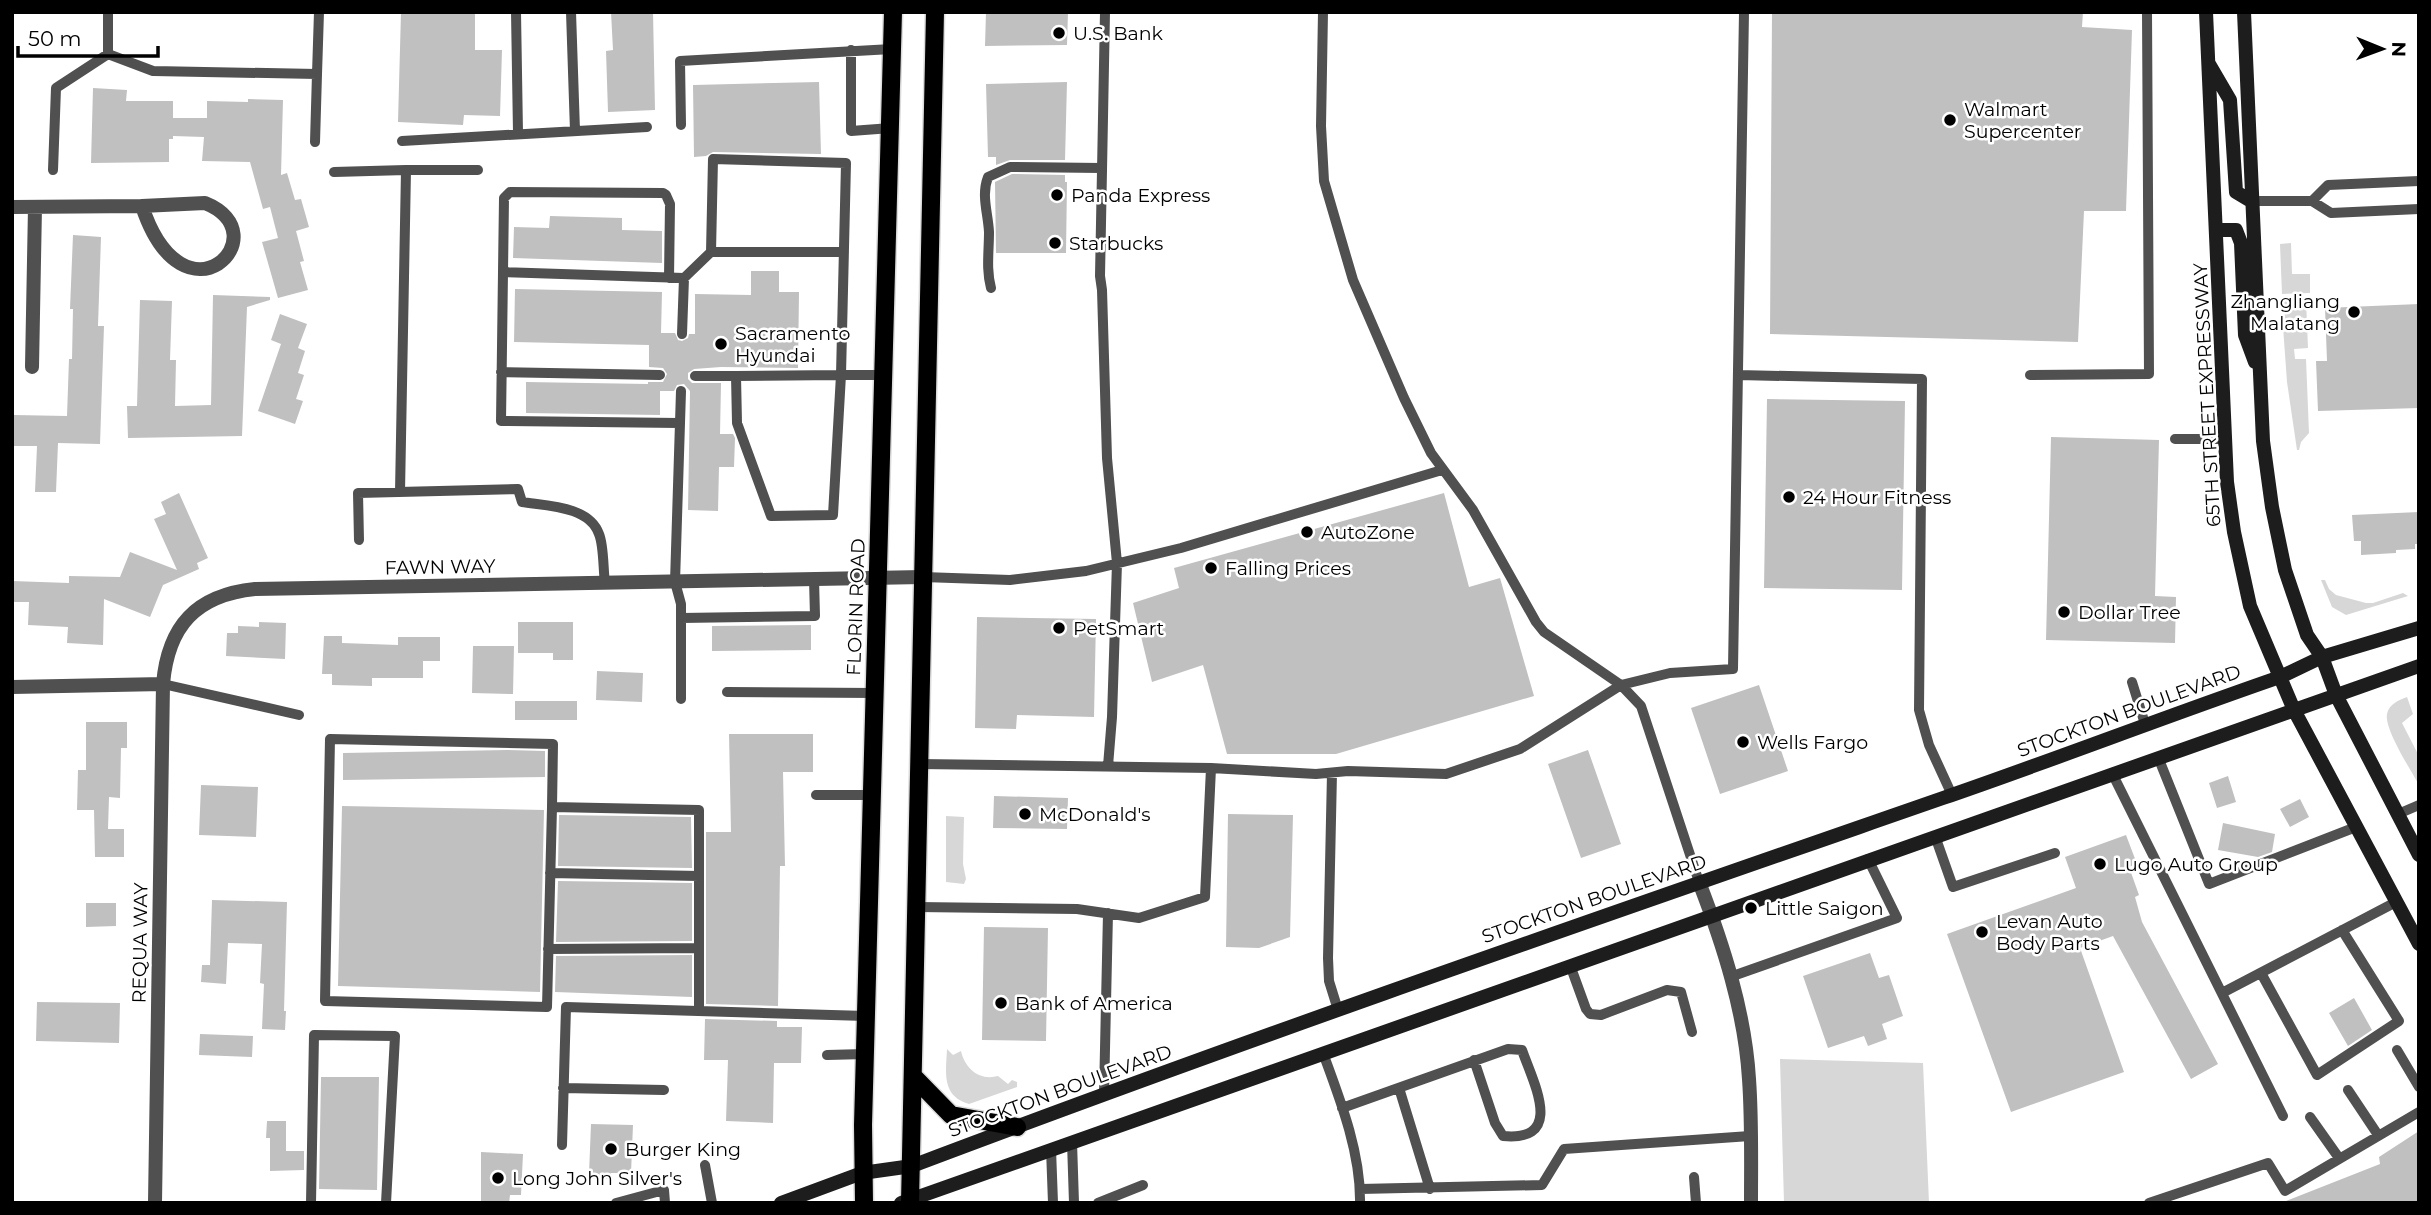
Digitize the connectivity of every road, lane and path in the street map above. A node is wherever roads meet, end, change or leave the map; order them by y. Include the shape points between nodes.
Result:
1 (108, 12) edge
2 (319, 12) edge
3 (516, 12) edge
4 (571, 12) edge
5 (893, 12) edge
6 (935, 12) edge
7 (1105, 12) edge
8 (1323, 12) edge
9 (1745, 12) edge
10 (2147, 12) edge
11 (2206, 12) edge
12 (2244, 12) edge
13 (892, 49) junction
14 (851, 50) junction
15 (108, 54) junction
16 (2208, 62) junction
17 (317, 74) junction
18 (681, 125) dead end
19 (647, 127) dead end
20 (891, 128) junction
21 (576, 131) junction
22 (518, 134) junction
23 (402, 141) dead end
24 (315, 142) dead end
25 (1101, 168) junction
26 (53, 170) dead end
27 (406, 170) junction
28 (478, 170) dead end
29 (334, 172) dead end
30 (2419, 181) edge
31 (2251, 201) junction
32 (2312, 201) junction
33 (142, 205) junction
34 (12, 207) edge
35 (35, 207) junction
36 (2419, 209) edge
37 (2217, 230) junction
38 (711, 252) junction
39 (844, 252) junction
40 (503, 272) junction
41 (668, 278) junction
42 (684, 278) junction
43 (991, 288) dead end
44 (682, 334) dead end
45 (32, 367) dead end
46 (501, 372) junction
47 (660, 375) dead end
48 (841, 375) junction
49 (885, 375) junction
50 (1738, 375) junction
51 (2030, 375) dead end
52 (695, 376) dead end
53 (736, 376) junction
54 (2260, 376) junction
55 (681, 391) dead end
56 (679, 423) junction
57 (2175, 439) dead end
58 (2225, 439) junction
59 (1442, 470) junction
60 (400, 492) junction
61 (359, 540) dead end
62 (1117, 564) junction
63 (878, 578) junction
64 (923, 578) junction
65 (814, 579) junction
66 (675, 582) junction
67 (605, 583) junction
68 (681, 618) junction
69 (2419, 628) edge
70 (2322, 657) junction
71 (2419, 666) edge
72 (2280, 677) junction
73 (2132, 682) dead end
74 (163, 684) junction
75 (1621, 685) junction
76 (12, 687) edge
77 (727, 692) dead end
78 (875, 693) junction
79 (2336, 695) junction
80 (681, 699) dead end
81 (2294, 710) junction
82 (299, 715) dead end
83 (2145, 724) junction
84 (2158, 757) junction
85 (919, 764) junction
86 (1108, 766) junction
87 (1211, 768) junction
88 (1332, 773) junction
89 (2112, 773) junction
90 (816, 795) dead end
91 (872, 795) junction
92 (1952, 795) junction
93 (2419, 805) edge
94 (552, 807) junction
95 (2398, 814) junction
96 (2356, 827) junction
97 (1935, 836) junction
98 (2055, 853) dead end
99 (2419, 855) edge
100 (1868, 859) junction
101 (550, 873) junction
102 (699, 876) junction
103 (1699, 882) junction
104 (2396, 902) junction
105 (917, 907) junction
106 (1108, 913) junction
107 (1712, 914) junction
108 (2413, 929) edge
109 (2342, 930) junction
110 (2419, 944) edge
111 (699, 948) junction
112 (548, 949) junction
113 (1570, 965) junction
114 (2261, 973) junction
115 (1730, 977) junction
116 (2222, 993) junction
117 (1338, 1010) junction
118 (699, 1011) junction
119 (866, 1016) junction
120 (1692, 1031) dead end
121 (2397, 1050) dead end
122 (1323, 1053) junction
123 (865, 1054) junction
124 (827, 1055) dead end
125 (1474, 1060) junction
126 (913, 1076) junction
127 (2419, 1087) edge
128 (563, 1088) junction
129 (1399, 1088) junction
130 (664, 1090) dead end
131 (2348, 1090) dead end
132 (1104, 1094) junction
133 (1342, 1108) junction
134 (2419, 1112) edge
135 (2283, 1116) dead end
136 (2310, 1117) dead end
137 (1017, 1126) junction
138 (2378, 1135) junction
139 (1750, 1136) junction
140 (1072, 1142) junction
141 (562, 1145) dead end
142 (1051, 1149) junction
143 (2339, 1158) junction
144 (705, 1165) dead end
145 (912, 1166) junction
146 (862, 1173) junction
147 (1695, 1177) dead end
148 (1143, 1185) dead end
149 (1360, 1189) junction
150 (1430, 1189) junction
151 (907, 1202) edge
152 (155, 1203) edge
153 (312, 1203) edge
154 (386, 1203) edge
155 (615, 1203) edge
156 (665, 1203) edge
157 (712, 1203) edge
158 (781, 1203) edge
159 (864, 1203) edge
160 (1053, 1203) edge
161 (1074, 1203) edge
162 (1098, 1203) edge
163 (1360, 1203) edge
164 (1696, 1203) edge
165 (1751, 1203) edge
166 (2149, 1203) edge

1 - 15 lane
2 - 17 lane
3 - 22 lane
4 - 21 lane
5 - 13 main road, FLORIN ROAD
6 - 64 main road
7 - 25 lane
8 - 59 lane via 1324,181 1353,280 1404,398
9 - 50 lane
10 - 51 lane via 2150,374
11 - 16 main road, 65TH STREET EXPRESSWAY
12 - 31 main road
13 - 14 lane
13 - 20 main road, FLORIN ROAD
14 - 18 lane via 680,61
14 - 20 lane via 851,131
15 - 17 lane via 153,71
15 - 26 lane via 56,88
16 - 31 main road via 2231,100 2236,192
16 - 37 main road, 65TH STREET EXPRESSWAY
17 - 24 lane
19 - 21 lane
20 - 49 main road, FLORIN ROAD
21 - 22 lane
22 - 23 lane
25 - 43 lane via 1010,167 988,177 984,187
25 - 62 lane via 1107,458
27 - 28 lane
27 - 29 lane
27 - 60 lane
30 - 32 lane via 2328,185
31 - 32 lane
31 - 54 main road
32 - 36 lane via 2331,213
33 - 33 street via 205,203 219,209 231,223 233,237 225,260 213,268 189,269 155,235
33 - 35 street
34 - 35 street
35 - 45 street
37 - 54 main road via 2236,230 2241,243 2245,335
37 - 58 main road, 65TH STREET EXPRESSWAY
38 - 39 lane
38 - 39 lane via 713,159 846,163
38 - 42 lane
39 - 48 lane
40 - 41 lane
40 - 41 lane via 504,198 510,192 663,193 670,204
40 - 46 lane
41 - 42 lane
42 - 44 lane
46 - 47 lane
46 - 56 lane via 501,421
48 - 49 lane
48 - 53 lane
48 - 53 lane via 833,516 771,516 737,423
49 - 63 main road, FLORIN ROAD
50 - 75 lane via 1733,670 1670,673
50 - 92 lane via 1923,379 1919,710
52 - 53 lane
54 - 70 main road via 2263,442 2285,570 2307,635
55 - 56 lane
56 - 66 lane
57 - 58 lane
58 - 72 main road, 65TH STREET EXPRESSWAY via 2234,532 2248,593
59 - 62 lane
59 - 75 lane via 1473,510 1544,632
60 - 61 lane via 358,494
60 - 67 lane via 518,489 522,502 573,510 589,520 599,534
62 - 64 lane via 1010,580
62 - 86 lane
63 - 64 street, FAWN WAY
63 - 65 street, FAWN WAY
63 - 78 main road, FLORIN ROAD
64 - 85 main road
65 - 66 street, FAWN WAY
65 - 68 lane via 815,616
66 - 67 street, FAWN WAY
66 - 68 lane
67 - 74 street, FAWN WAY via 234,591 197,608 183,623 165,660
68 - 80 lane
69 - 70 main road, STOCKTON BOULEVARD
70 - 72 main road, STOCKTON BOULEVARD
70 - 79 main road
71 - 79 main road
72 - 81 main road, 65TH STREET EXPRESSWAY
72 - 83 main road, STOCKTON BOULEVARD
73 - 83 lane
74 - 76 street
74 - 82 lane
74 - 152 street, REQUA WAY
75 - 88 lane via 1520,748 1446,774
75 - 103 lane via 1640,706
77 - 78 lane
78 - 91 main road, FLORIN ROAD
79 - 81 main road
79 - 95 main road
81 - 84 main road
81 - 96 main road, 65TH STREET EXPRESSWAY
83 - 92 main road, STOCKTON BOULEVARD
84 - 89 main road
84 - 96 lane via 2209,884
85 - 86 lane
85 - 105 main road
86 - 87 lane
87 - 88 lane
87 - 106 lane via 1205,897 1139,918
88 - 117 lane via 1328,981
89 - 97 main road
89 - 116 lane
90 - 91 lane
91 - 119 main road, FLORIN ROAD
92 - 103 main road, STOCKTON BOULEVARD
93 - 95 lane
94 - 101 lane
94 - 102 lane via 699,810
94 - 112 lane via 553,744 331,738 325,1001 547,1007
95 - 99 main road
96 - 104 main road, 65TH STREET EXPRESSWAY
97 - 98 lane via 1953,887
97 - 100 main road
100 - 107 main road
100 - 115 lane via 1897,918
101 - 102 lane
101 - 112 lane
102 - 111 lane
103 - 107 street
103 - 117 main road, STOCKTON BOULEVARD
104 - 108 main road, 65TH STREET EXPRESSWAY
104 - 109 lane
105 - 106 lane
105 - 126 main road
106 - 132 lane
107 - 113 main road
107 - 115 street
108 - 110 main road, 65TH STREET EXPRESSWAY
109 - 114 lane
109 - 114 lane via 2399,1021 2317,1074
111 - 112 lane
111 - 118 lane
113 - 120 lane via 1590,1014 1601,1015 1674,990 1681,992
113 - 122 main road
114 - 116 lane
115 - 139 street via 1749,1078
116 - 135 lane
117 - 132 main road, STOCKTON BOULEVARD
118 - 119 lane
118 - 128 lane via 565,1007
119 - 123 main road, FLORIN ROAD
121 - 127 lane
122 - 133 lane
122 - 140 main road
123 - 124 lane
123 - 146 main road, FLORIN ROAD
125 - 125 lane via 1503,1136 1533,1130 1541,1120 1542,1108 1522,1050 1508,1049
125 - 129 lane
126 - 137 main road via 951,1115
126 - 145 main road
128 - 130 lane
128 - 141 lane
129 - 133 lane
129 - 150 lane
131 - 138 lane
132 - 137 main road, STOCKTON BOULEVARD
133 - 149 lane
134 - 138 lane
136 - 143 lane
137 - 145 main road, STOCKTON BOULEVARD
138 - 143 lane
139 - 150 lane via 1564,1149 1542,1185
139 - 165 street
140 - 142 main road
140 - 161 lane
142 - 151 main road
142 - 160 lane
143 - 166 lane via 2285,1191 2268,1163
144 - 157 lane
145 - 146 main road, STOCKTON BOULEVARD
145 - 151 main road
146 - 158 main road, STOCKTON BOULEVARD
146 - 159 main road, FLORIN ROAD
147 - 164 lane
148 - 162 lane
149 - 150 lane
149 - 163 lane
153 - 154 lane via 314,1035 395,1036
155 - 156 lane via 664,1190

